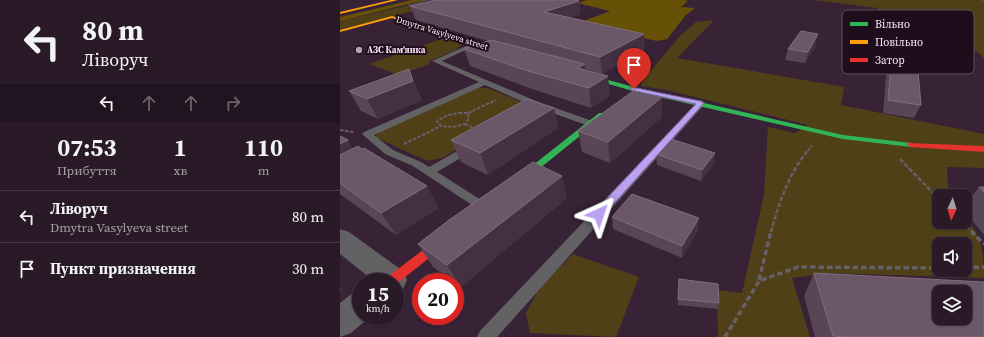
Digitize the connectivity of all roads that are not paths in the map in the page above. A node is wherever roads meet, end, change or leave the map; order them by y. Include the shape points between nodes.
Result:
1 (396, 0) edge
2 (340, 13) edge
3 (340, 31) edge
4 (475, 44) junction
5 (515, 55) edge
6 (570, 71) edge
7 (486, 82) junction
8 (634, 89) junction
9 (624, 98) edge
10 (700, 103) junction
11 (541, 106) junction
12 (608, 111) edge
13 (529, 113) edge
14 (592, 124) junction
15 (492, 135) edge
16 (984, 149) edge
17 (389, 152) junction
18 (377, 159) edge
19 (429, 172) junction
20 (508, 190) edge
21 (485, 208) edge
22 (454, 232) edge
23 (340, 239) edge
24 (382, 273) edge
25 (402, 273) edge
26 (352, 312) edge
27 (340, 322) edge
28 (486, 337) edge

1 - 2 street
3 - 4 street, Dmytra Vasylyeva street via 392,17
4 - 5 street, Dmytra Vasylyeva street
4 - 7 lane via 436,61
6 - 8 street
7 - 11 lane
7 - 17 lane via 366,134
8 - 9 street
8 - 10 street
10 - 16 street via 830,135 881,142
10 - 28 lane
11 - 13 lane
11 - 14 lane
12 - 14 street
14 - 20 street
15 - 19 lane
17 - 18 lane
17 - 19 lane
19 - 21 lane
22 - 25 street
23 - 24 street
26 - 27 street

